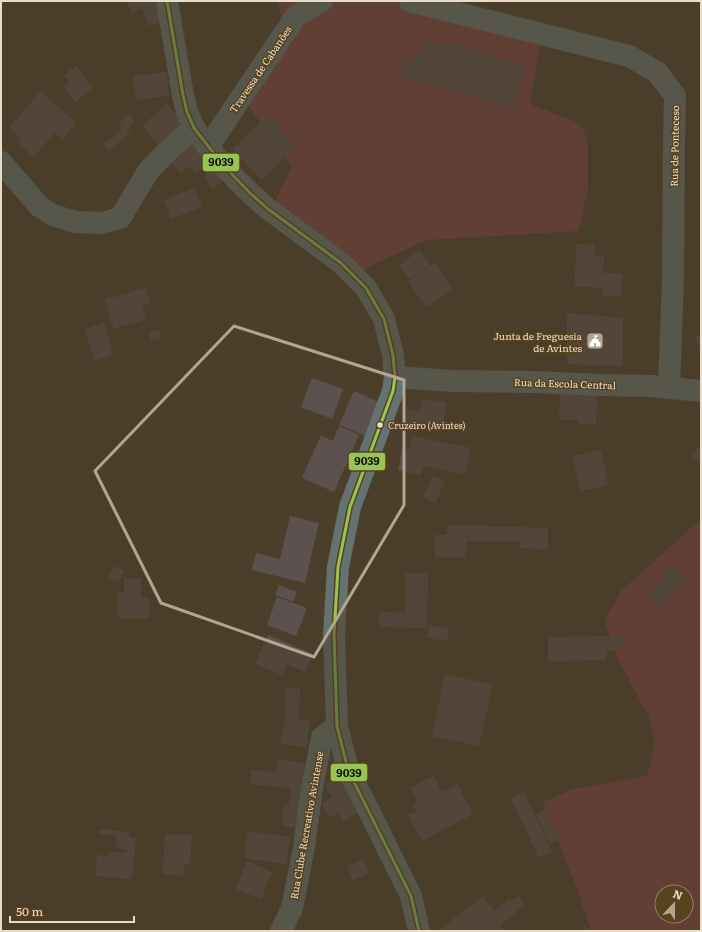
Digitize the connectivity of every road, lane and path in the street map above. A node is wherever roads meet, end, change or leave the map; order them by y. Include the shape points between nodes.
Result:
1 (167, 1) edge
2 (322, 1) edge
3 (410, 1) edge
4 (194, 128) junction
5 (208, 147) junction
6 (1, 162) edge
7 (394, 355) junction
8 (395, 376) junction
9 (429, 380) junction
10 (669, 388) junction
11 (701, 391) edge
12 (337, 726) junction
13 (281, 931) edge
14 (419, 931) edge

1 - 4 street via 182,95
2 - 5 street, Travessa de Cabanões via 296,16
3 - 10 street, Rua de Ponteceso via 629,56 656,72 675,96
4 - 5 street
4 - 6 street via 149,170 120,218 102,223 75,222 53,215 40,207
5 - 7 street via 250,193 341,262 366,288 384,319
7 - 8 street
7 - 9 street
8 - 9 street, Rua da Escola Central
8 - 12 street via 393,391 350,507 338,567 334,635
9 - 10 street, Rua da Escola Central
10 - 11 street, Rua da Escola Central
12 - 13 street, Rua Clube Recreativo Avintense via 322,737 294,900
12 - 14 street via 348,770 411,896

